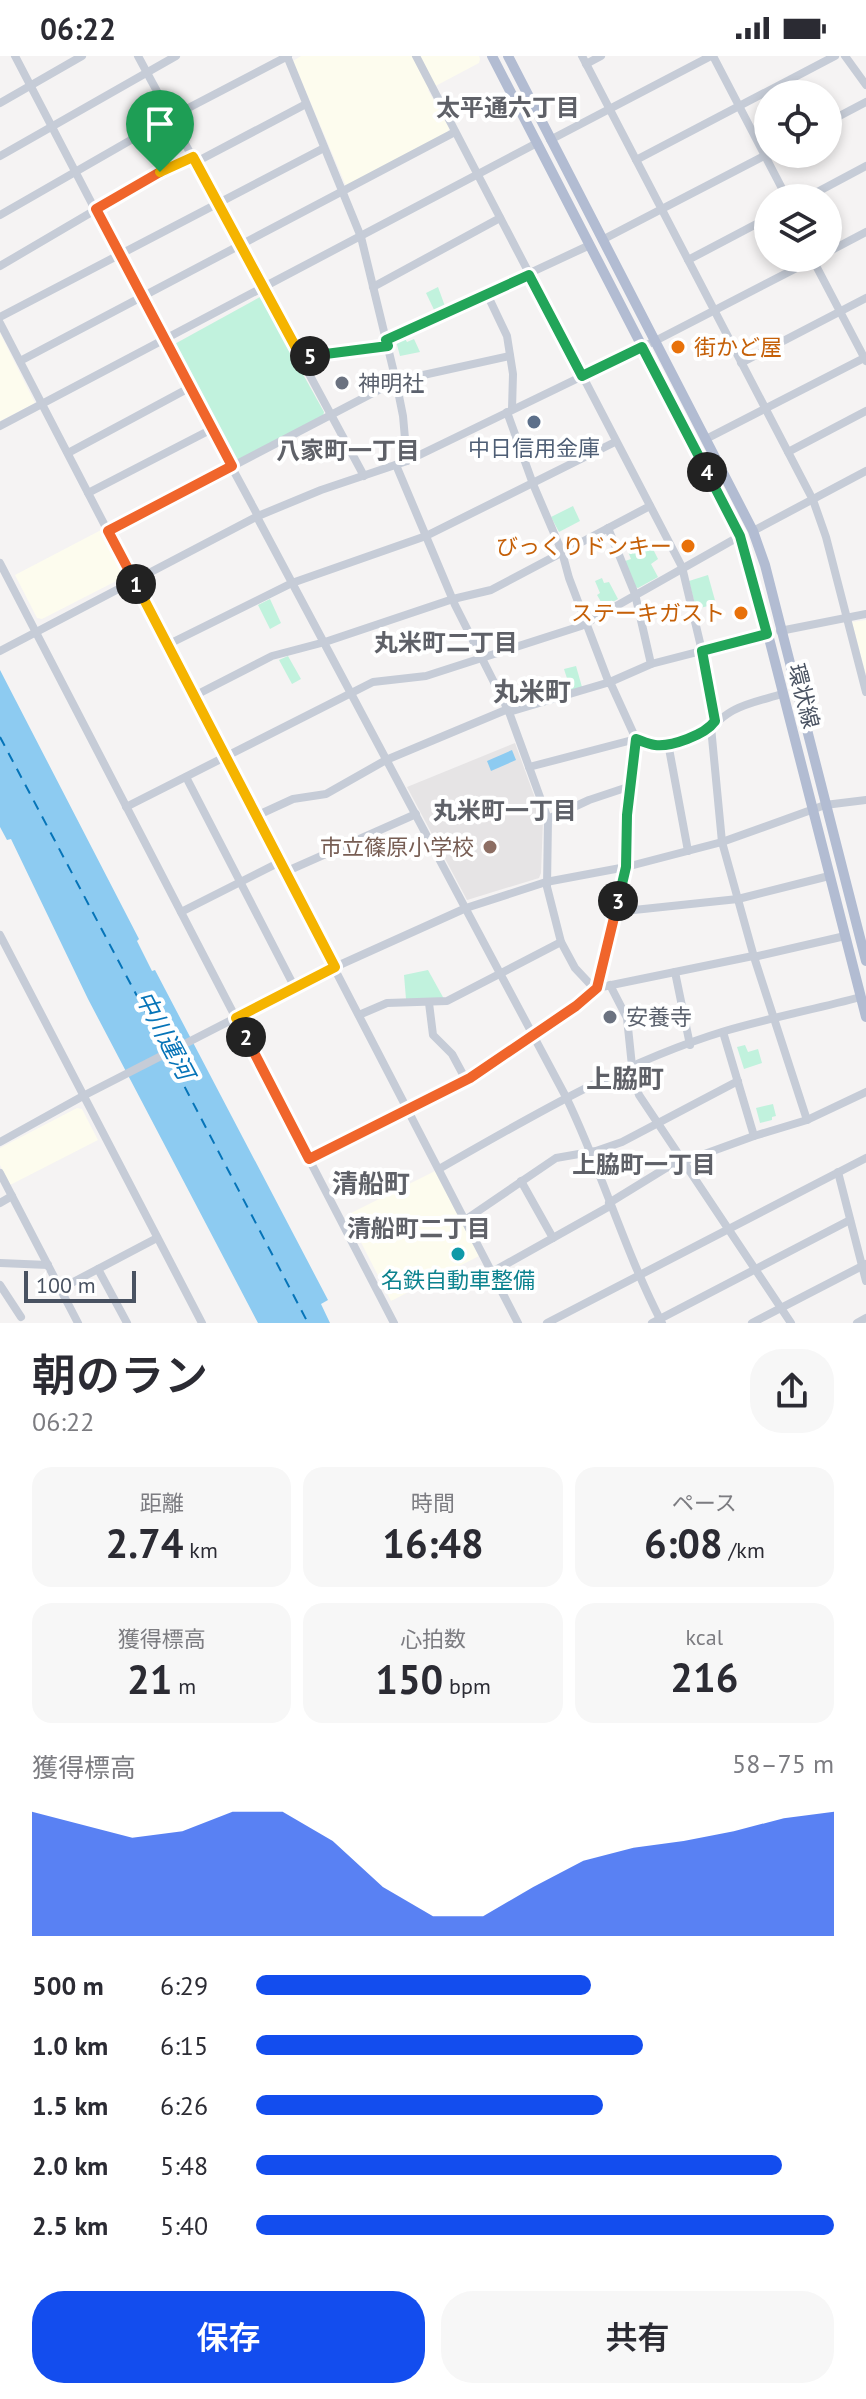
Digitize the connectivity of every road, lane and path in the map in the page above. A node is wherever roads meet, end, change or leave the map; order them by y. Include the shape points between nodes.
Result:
1 (15, 56) edge
2 (82, 56) edge
3 (138, 56) edge
4 (176, 56) edge
5 (287, 56) edge
6 (416, 56) edge
7 (492, 56) edge
8 (508, 56) edge
9 (601, 56) edge
10 (712, 56) edge
11 (835, 56) edge
12 (845, 56) edge
13 (584, 60) edge
14 (147, 72) junction
15 (31, 85) junction
16 (866, 85) edge
17 (866, 102) edge
18 (0, 103) edge
19 (306, 104) junction
20 (739, 106) junction
21 (609, 109) junction
22 (842, 115) edge
23 (171, 117) junction
24 (52, 126) junction
25 (455, 132) junction
26 (754, 133) edge
27 (550, 140) junction
28 (537, 143) junction
29 (324, 148) junction
30 (0, 156) edge
31 (194, 160) junction
32 (636, 160) junction
33 (754, 160) edge
34 (866, 166) edge
35 (76, 172) junction
36 (477, 175) junction
37 (832, 184) edge
38 (342, 192) junction
39 (218, 203) junction
40 (96, 209) junction
41 (662, 209) junction
42 (0, 215) edge
43 (500, 218) junction
44 (754, 225) edge
45 (866, 232) edge
46 (361, 237) junction
47 (602, 240) junction
48 (590, 245) junction
49 (842, 245) edge
50 (241, 246) junction
51 (120, 255) junction
52 (688, 260) junction
53 (0, 266) edge
54 (789, 272) edge
55 (820, 272) edge
56 (529, 275) junction
57 (263, 287) junction
58 (373, 287) junction
59 (487, 294) junction
60 (141, 297) junction
61 (866, 298) edge
62 (715, 311) junction
63 (840, 312) junction
64 (0, 320) edge
65 (163, 340) junction
66 (655, 341) junction
67 (387, 343) junction
68 (642, 347) junction
69 (510, 356) junction
70 (301, 357) junction
71 (865, 359) edge
72 (20, 361) junction
73 (741, 363) junction
74 (582, 376) junction
75 (396, 381) junction
76 (189, 388) junction
77 (42, 404) junction
78 (766, 409) junction
79 (510, 411) junction
80 (866, 411) edge
81 (331, 415) junction
82 (0, 426) edge
83 (212, 429) junction
84 (706, 439) junction
85 (615, 442) junction
86 (788, 452) junction
87 (68, 453) junction
88 (407, 461) junction
89 (396, 465) junction
90 (232, 466) junction
91 (866, 471) edge
92 (364, 476) junction
93 (533, 484) junction
94 (88, 493) junction
95 (813, 500) junction
96 (650, 506) junction
97 (258, 516) junction
98 (608, 528) junction
99 (108, 531) junction
100 (753, 531) junction
101 (426, 536) junction
102 (740, 536) junction
103 (562, 552) junction
104 (0, 563) edge
105 (682, 567) junction
106 (134, 581) junction
107 (292, 583) junction
108 (635, 594) junction
109 (453, 599) junction
110 (866, 614) edge
111 (847, 617) junction
112 (586, 622) junction
113 (780, 631) junction
114 (36, 632) junction
115 (767, 634) junction
116 (325, 642) junction
117 (167, 645) junction
118 (0, 651) edge
119 (702, 651) junction
120 (483, 658) junction
121 (651, 664) junction
122 (609, 682) junction
123 (866, 692) edge
124 (351, 694) junction
125 (782, 694) junction
126 (194, 696) junction
127 (509, 710) junction
128 (713, 724) junction
129 (636, 739) junction
130 (668, 743) junction
131 (225, 757) junction
132 (386, 760) junction
133 (529, 767) junction
134 (186, 777) junction
135 (631, 786) junction
136 (866, 800) edge
137 (825, 805) junction
138 (126, 807) junction
139 (813, 812) junction
140 (416, 814) junction
141 (256, 816) junction
142 (548, 819) junction
143 (722, 842) junction
144 (688, 851) junction
145 (280, 862) junction
146 (626, 867) junction
147 (285, 872) junction
148 (829, 876) junction
149 (240, 882) junction
150 (546, 882) junction
151 (738, 899) junction
152 (466, 908) junction
153 (181, 912) junction
154 (615, 912) junction
155 (863, 933) edge
156 (0, 935) edge
157 (845, 936) junction
158 (561, 942) junction
159 (753, 956) junction
160 (866, 961) edge
161 (335, 967) junction
162 (675, 972) junction
163 (501, 973) junction
164 (610, 985) junction
165 (295, 988) junction
166 (597, 988) junction
167 (861, 997) junction
168 (429, 1003) junction
169 (359, 1015) junction
170 (866, 1017) edge
171 (236, 1018) junction
172 (774, 1019) junction
173 (723, 1032) junction
174 (533, 1035) junction
175 (690, 1045) junction
176 (631, 1067) junction
177 (466, 1080) junction
178 (738, 1081) junction
179 (866, 1092) edge
180 (83, 1096) junction
181 (566, 1097) junction
182 (407, 1108) junction
183 (807, 1120) junction
184 (659, 1122) junction
185 (754, 1136) junction
186 (0, 1142) edge
187 (591, 1152) junction
188 (866, 1158) edge
189 (309, 1159) junction
190 (685, 1162) junction
191 (439, 1169) junction
192 (838, 1172) junction
193 (0, 1173) edge
194 (521, 1181) junction
195 (12, 1196) junction
196 (0, 1203) edge
197 (610, 1205) junction
198 (465, 1220) junction
199 (850, 1220) junction
200 (730, 1228) junction
201 (157, 1238) junction
202 (553, 1238) junction
203 (0, 1263) edge
204 (48, 1265) junction
205 (864, 1265) edge
206 (98, 1269) junction
207 (756, 1269) junction
208 (492, 1272) junction
209 (638, 1276) junction
210 (866, 1281) edge
211 (0, 1285) edge
212 (60, 1289) junction
213 (783, 1307) junction
214 (866, 1318) edge
215 (22, 1319) edge
216 (658, 1322) edge
217 (78, 1323) edge
218 (127, 1323) edge
219 (202, 1323) edge
220 (394, 1323) edge
221 (518, 1323) edge
222 (547, 1323) edge
223 (752, 1323) edge
224 (791, 1323) edge
225 (857, 1323) edge

1 - 15 street
2 - 15 street
3 - 14 street
4 - 14 street
5 - 19 street
5 - 23 street
6 - 25 street
7 - 28 main road, 環状線
8 - 27 main road, 環状線
9 - 13 street
10 - 20 street
10 - 21 street
11 - 20 street
12 - 16 street
13 - 21 street
14 - 23 street
14 - 24 street
15 - 18 street
15 - 24 street
17 - 22 street
19 - 29 street
19 - 31 street
20 - 26 street
20 - 32 street
21 - 27 street
21 - 32 street
23 - 31 street
23 - 35 street
24 - 30 street
24 - 35 street
25 - 36 street
25 - 38 street
27 - 47 main road, 環状線
28 - 36 street
28 - 48 main road, 環状線
29 - 38 street
29 - 39 street
31 - 39 street
31 - 40 street via 160,172
32 - 41 street
33 - 41 street
34 - 37 street
35 - 40 street
35 - 42 street
36 - 43 street
36 - 46 street
38 - 46 street
38 - 50 street
39 - 50 street
39 - 51 street
40 - 51 street
40 - 53 street
41 - 47 street
41 - 52 street
43 - 56 street
43 - 58 street
44 - 52 street
45 - 49 street
46 - 57 street
46 - 58 street
47 - 66 main road, 環状線
48 - 56 street
48 - 68 main road, 環状線
50 - 57 street
50 - 60 street
51 - 60 street
51 - 64 street
52 - 62 street
54 - 62 street
55 - 63 street
56 - 59 street
56 - 74 street
57 - 65 street
57 - 70 street
58 - 67 street
59 - 67 street
59 - 69 street via 507,336
60 - 65 street
60 - 72 street
61 - 63 street
62 - 66 street
62 - 73 street
63 - 71 street
63 - 73 street
64 - 72 street
65 - 76 street
65 - 77 street
66 - 68 street
66 - 84 main road, 環状線
67 - 70 street
67 - 75 street
68 - 74 street
68 - 102 main road, 環状線
69 - 75 street
69 - 79 street
70 - 81 street
71 - 78 street
72 - 77 street
73 - 78 street
74 - 79 street
74 - 85 street
75 - 81 street
75 - 88 street
76 - 83 street
76 - 87 street
77 - 82 street
77 - 87 street
78 - 84 street
78 - 86 street
79 - 88 street
79 - 93 street
80 - 86 street
81 - 90 street
81 - 92 street
83 - 90 street
83 - 94 street
84 - 100 main road, 環状線
85 - 93 street
85 - 96 street
86 - 95 street
87 - 94 street
88 - 89 street
89 - 92 street
89 - 101 street
90 - 97 street
90 - 99 street
91 - 95 street
92 - 97 street
93 - 101 street
93 - 103 street
94 - 99 street
95 - 100 street
95 - 111 street
96 - 98 street
96 - 105 street
97 - 106 street
97 - 107 street
98 - 103 street
98 - 108 street
99 - 106 street
100 - 113 main road, 環状線
101 - 107 street
101 - 109 street
102 - 105 street
102 - 115 main road, 環状線
103 - 109 street via 491,590
103 - 112 street
104 - 114 street
105 - 108 street
105 - 119 street
106 - 114 street
106 - 117 street
107 - 116 street
107 - 117 street
108 - 112 street
108 - 121 street
109 - 116 street
109 - 120 street
110 - 111 street
111 - 113 street
111 - 123 street
112 - 120 street
112 - 122 street
113 - 137 main road, 環状線
114 - 118 street
114 - 138 street
115 - 119 street
115 - 125 main road, 環状線
116 - 124 street
116 - 126 street via 272,656
117 - 126 street
119 - 121 street
119 - 128 street
120 - 124 street via 426,676 373,682
120 - 127 street
121 - 122 street
122 - 127 street
122 - 129 street
124 - 131 street
124 - 132 street
125 - 128 street via 747,704
125 - 139 main road, 環状線
126 - 131 street
127 - 132 street
127 - 133 street
128 - 130 street
128 - 143 street
129 - 130 street
129 - 133 street
129 - 135 street
130 - 144 street
131 - 134 street
131 - 141 street
132 - 140 street
132 - 141 street via 326,794 293,799
133 - 142 street
134 - 138 street
134 - 149 street
135 - 142 street
135 - 146 street
136 - 137 street
137 - 139 street
137 - 155 main road, 環状線
138 - 153 street
139 - 143 street
139 - 148 main road, 環状線
140 - 147 street
140 - 152 street
141 - 145 street
142 - 150 street
143 - 144 street
143 - 151 street
144 - 146 street
145 - 147 street
145 - 149 street
146 - 150 street
146 - 154 street
147 - 161 street
148 - 151 street
148 - 157 main road, 環状線
149 - 153 street
149 - 165 street
150 - 152 street
150 - 158 street
151 - 154 street
151 - 159 street
152 - 161 street
152 - 163 street
153 - 171 street
154 - 166 street
155 - 160 main road, 環状線
156 - 180 street
157 - 159 street
157 - 167 main road, 環状線
158 - 163 street
158 - 166 street via 575,968
159 - 162 street
159 - 172 street
161 - 165 street
161 - 169 street
162 - 164 street
162 - 175 street
163 - 168 street via 447,1001
163 - 174 street
164 - 166 street
164 - 176 street via 627,1018
165 - 171 street
166 - 174 street
167 - 170 main road, 環状線
167 - 172 street
168 - 169 street via 387,1003
168 - 177 street via 433,1035 452,1054
169 - 182 street
171 - 180 street
171 - 189 street
172 - 173 street
172 - 183 street
173 - 175 street
173 - 178 street
174 - 177 street
174 - 181 street
175 - 176 street
176 - 181 street
176 - 184 street via 639,1095
177 - 182 street
178 - 184 street
178 - 185 street
179 - 183 street
180 - 186 street
180 - 201 street
181 - 187 street
181 - 191 street
182 - 189 street
182 - 191 street
183 - 185 street
184 - 187 street
184 - 190 street
185 - 190 street
187 - 194 street via 556,1158
187 - 197 street
188 - 192 street
189 - 220 street
190 - 197 street via 666,1168
190 - 200 street
191 - 198 street
192 - 199 street
192 - 200 street
193 - 195 street
194 - 198 street
194 - 202 street
195 - 196 street
195 - 204 street
197 - 202 street
197 - 209 street
198 - 208 street
199 - 205 street
199 - 207 street
200 - 207 street
200 - 209 street
201 - 206 street
201 - 219 street
202 - 208 street
203 - 204 street
204 - 212 street
205 - 210 street
205 - 213 street
206 - 212 street
206 - 218 street
207 - 213 street
207 - 216 street
208 - 221 street
209 - 216 street
209 - 222 street
211 - 215 street
212 - 217 street
213 - 223 street
213 - 224 street
214 - 225 street

